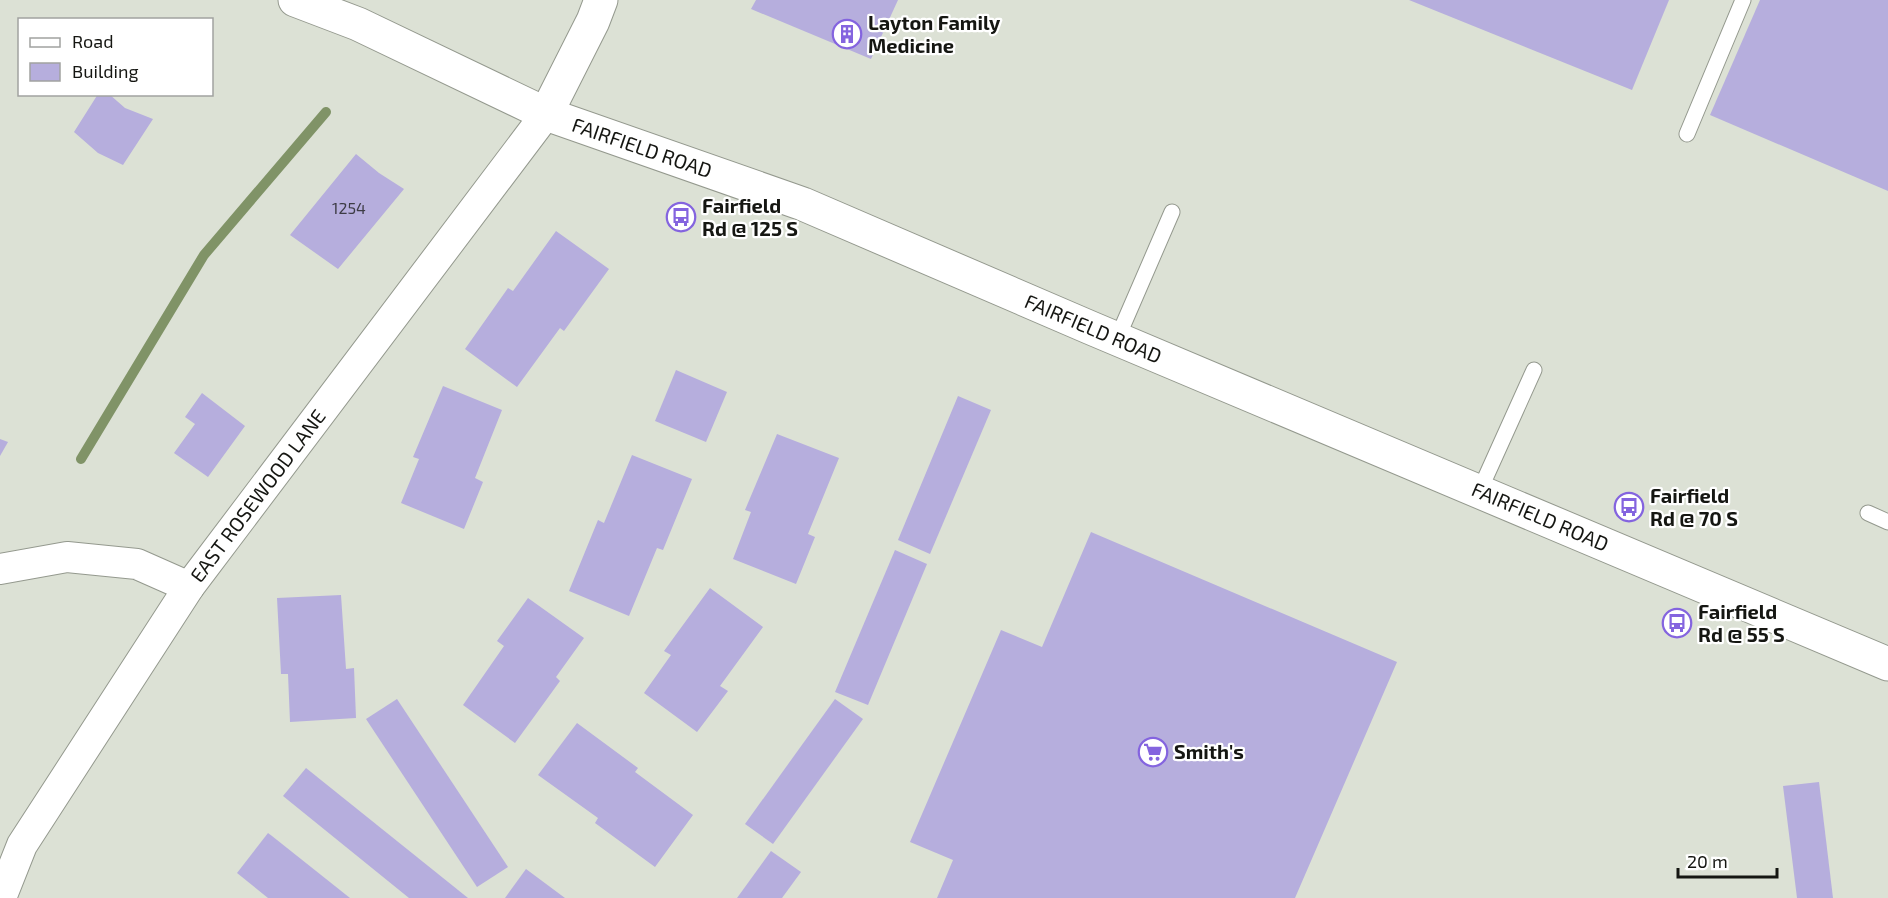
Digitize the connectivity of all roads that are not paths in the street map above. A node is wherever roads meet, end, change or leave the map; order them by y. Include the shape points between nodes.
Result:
1 (295, 0) edge
2 (601, 0) edge
3 (1743, 0) edge
4 (546, 114) junction
5 (1687, 134) dead end
6 (1172, 212) dead end
7 (1117, 339) junction
8 (1534, 370) dead end
9 (1479, 492) junction
10 (1868, 513) dead end
11 (1888, 522) edge
12 (0, 569) edge
13 (189, 587) junction
14 (1888, 664) edge
15 (1, 898) edge

1 - 4 street, FAIRFIELD ROAD via 358,24
2 - 4 street
3 - 5 lane
4 - 7 street, FAIRFIELD ROAD via 803,204
4 - 13 street, EAST ROSEWOOD LANE
6 - 7 lane
7 - 9 street, FAIRFIELD ROAD
8 - 9 lane
9 - 14 street, FAIRFIELD ROAD
10 - 11 lane
12 - 13 street via 78,558 137,564
13 - 15 street, EAST ROSEWOOD LANE via 22,845

